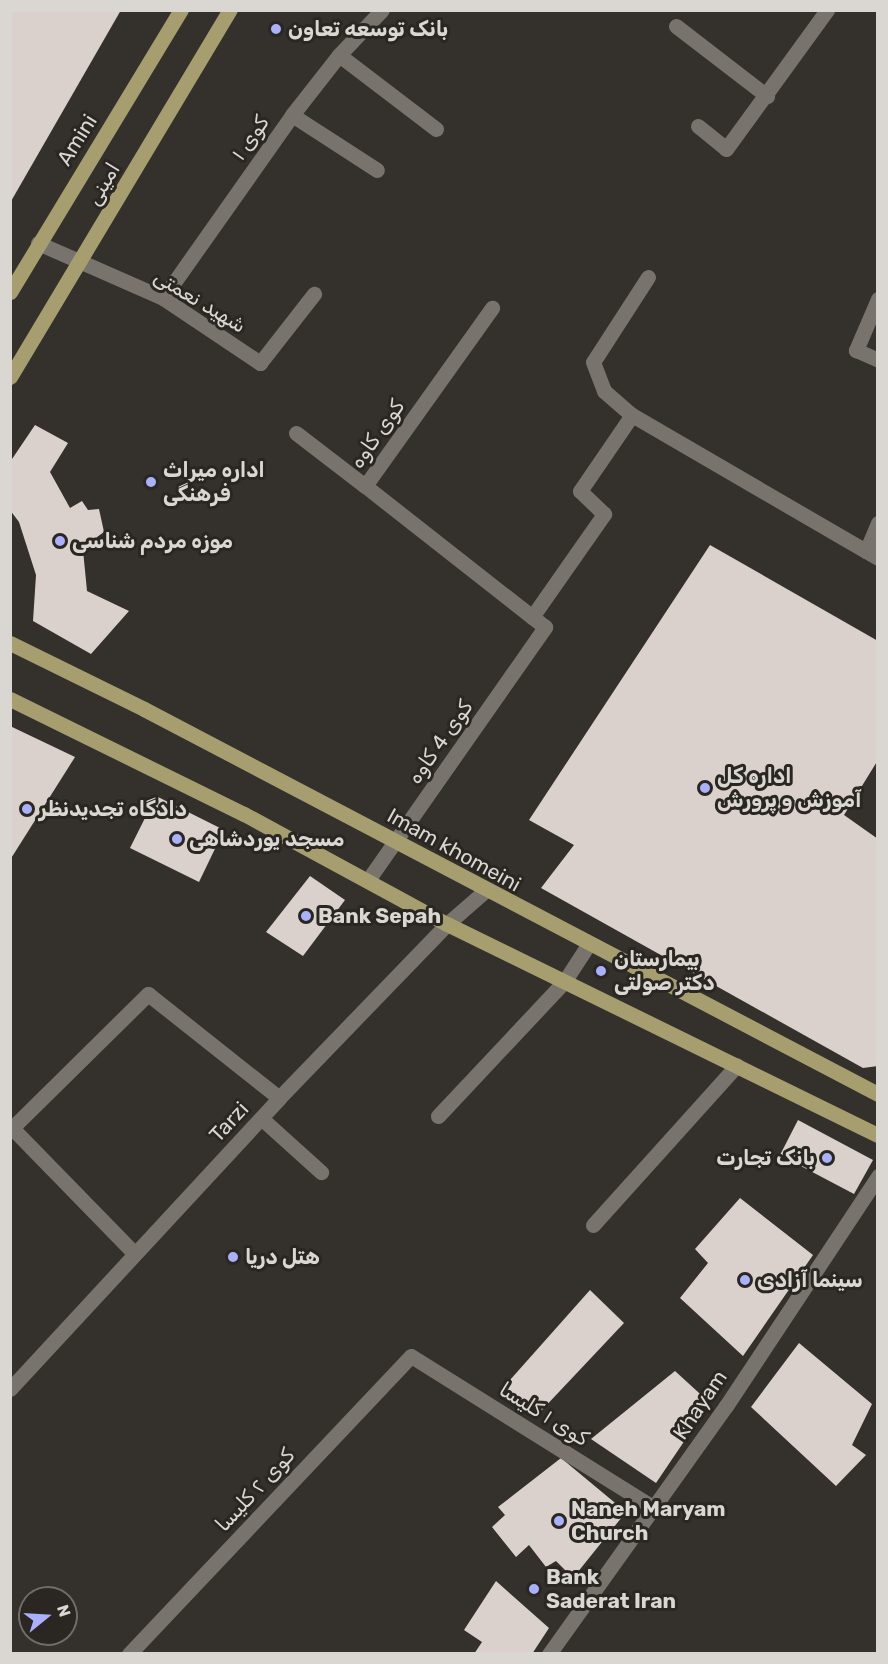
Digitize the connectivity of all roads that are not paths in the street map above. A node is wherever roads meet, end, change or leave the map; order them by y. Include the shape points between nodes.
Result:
1 (181, 10) edge
2 (230, 10) edge
3 (382, 10) edge
4 (827, 10) edge
5 (676, 26) dead end
6 (339, 55) junction
7 (767, 96) junction
8 (292, 115) junction
9 (698, 126) dead end
10 (436, 129) dead end
11 (377, 170) dead end
12 (38, 243) junction
13 (80, 264) junction
14 (648, 277) dead end
15 (10, 292) edge
16 (314, 294) dead end
17 (163, 298) junction
18 (878, 299) edge
19 (492, 308) dead end
20 (878, 360) edge
21 (10, 377) edge
22 (632, 415) junction
23 (297, 433) dead end
24 (365, 486) junction
25 (878, 523) edge
26 (872, 554) edge
27 (532, 617) junction
28 (545, 627) joint
29 (10, 643) edge
30 (10, 699) edge
31 (397, 841) junction
32 (368, 880) junction
33 (485, 891) junction
34 (447, 924) junction
35 (588, 945) junction
36 (564, 982) junction
37 (737, 1065) junction
38 (878, 1094) edge
39 (279, 1098) junction
40 (438, 1116) dead end
41 (261, 1118) junction
42 (878, 1135) edge
43 (321, 1172) dead end
44 (878, 1176) edge
45 (593, 1225) dead end
46 (135, 1254) junction
47 (411, 1356) joint
48 (10, 1389) edge
49 (654, 1508) junction
50 (129, 1653) edge
51 (549, 1653) edge

1 - 12 main road, Amini
2 - 13 main road, امینی
3 - 6 street, کوی ۱
4 - 7 street
5 - 7 street
6 - 8 street, کوی ۱
6 - 10 street
7 - 9 street via 726,149
8 - 11 street
8 - 17 street, کوی ۱
12 - 13 street, شهید نعمتی
12 - 15 main road, Amini
13 - 17 street, شهید نعمتی
13 - 21 main road, امینی
14 - 22 street via 593,362 604,391
16 - 17 street, شهید نعمتی via 260,363
18 - 20 street via 855,350
19 - 24 street, کوی کاوه
22 - 26 street
22 - 27 street via 580,491 603,514
23 - 24 street
24 - 27 street, کوی کاوه
25 - 26 street
27 - 28 street, کوی کاوه
28 - 31 street, کوی 4 کاوه
29 - 31 main road, Imam khomeini
30 - 32 main road
31 - 32 street, کوی 4 کاوه
31 - 33 main road, Imam khomeini
32 - 34 main road
33 - 34 street, Tarzi
33 - 35 main road, Imam khomeini
34 - 36 main road
34 - 39 street, Tarzi
35 - 36 street
35 - 38 main road, Imam khomeini
36 - 37 main road
36 - 40 street
37 - 42 main road
37 - 45 street
39 - 41 street, Tarzi
39 - 46 street via 148,994 12,1128
41 - 43 street
41 - 46 street, Tarzi
44 - 49 street, Khayam
46 - 48 street, Tarzi
47 - 49 street, کوی ۱ کلیسا
47 - 50 street, کوی ۲ کلیسا
49 - 51 street, Khayam

